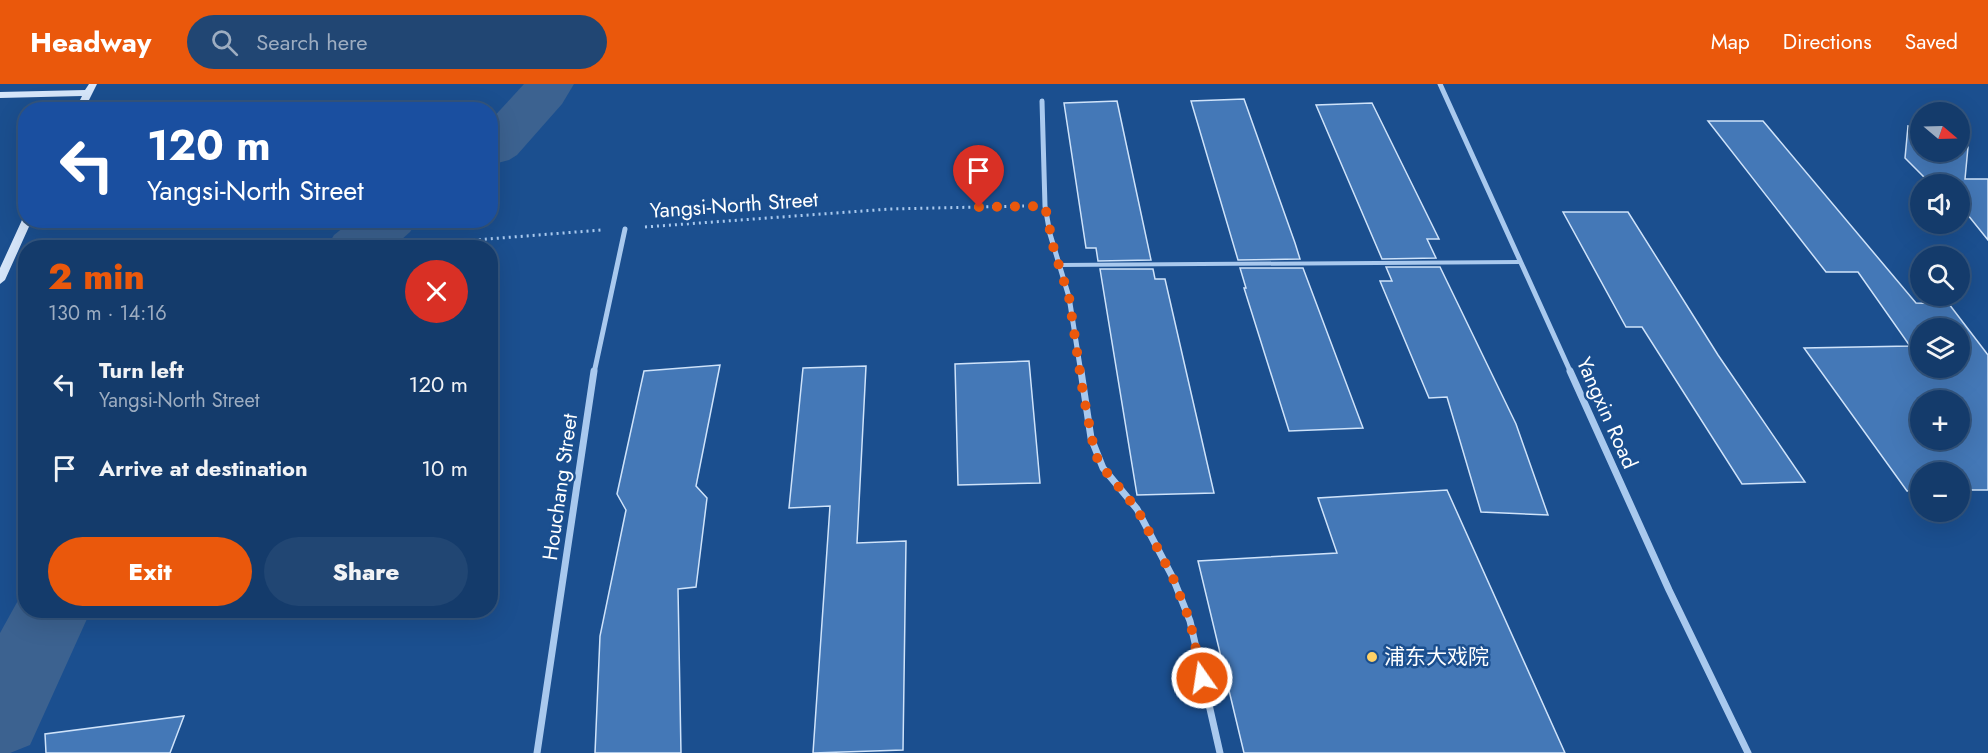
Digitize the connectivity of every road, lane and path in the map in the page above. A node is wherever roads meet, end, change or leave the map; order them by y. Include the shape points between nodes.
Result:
1 (93, 84) edge
2 (1440, 84) edge
3 (87, 93) junction
4 (0, 95) edge
5 (1042, 101) dead end
6 (82, 102) edge
7 (1045, 206) junction
8 (626, 229) junction
9 (18, 240) edge
10 (479, 240) edge
11 (1520, 262) junction
12 (1059, 266) junction
13 (0, 280) edge
14 (537, 753) edge
15 (1220, 753) edge
16 (1748, 753) edge

1 - 3 street
2 - 11 street, Yangxin Road
3 - 4 street
3 - 6 street
5 - 7 street
7 - 8 path, Yangsi-North Street via 890,209
7 - 12 street
8 - 10 path, Yangsi-North Street
8 - 14 street, Houchang Street via 597,350
9 - 13 street
11 - 12 lane
11 - 16 street, Yangxin Road via 1669,590
12 - 15 street via 1069,297 1095,454 1137,509 1173,578 1190,621

